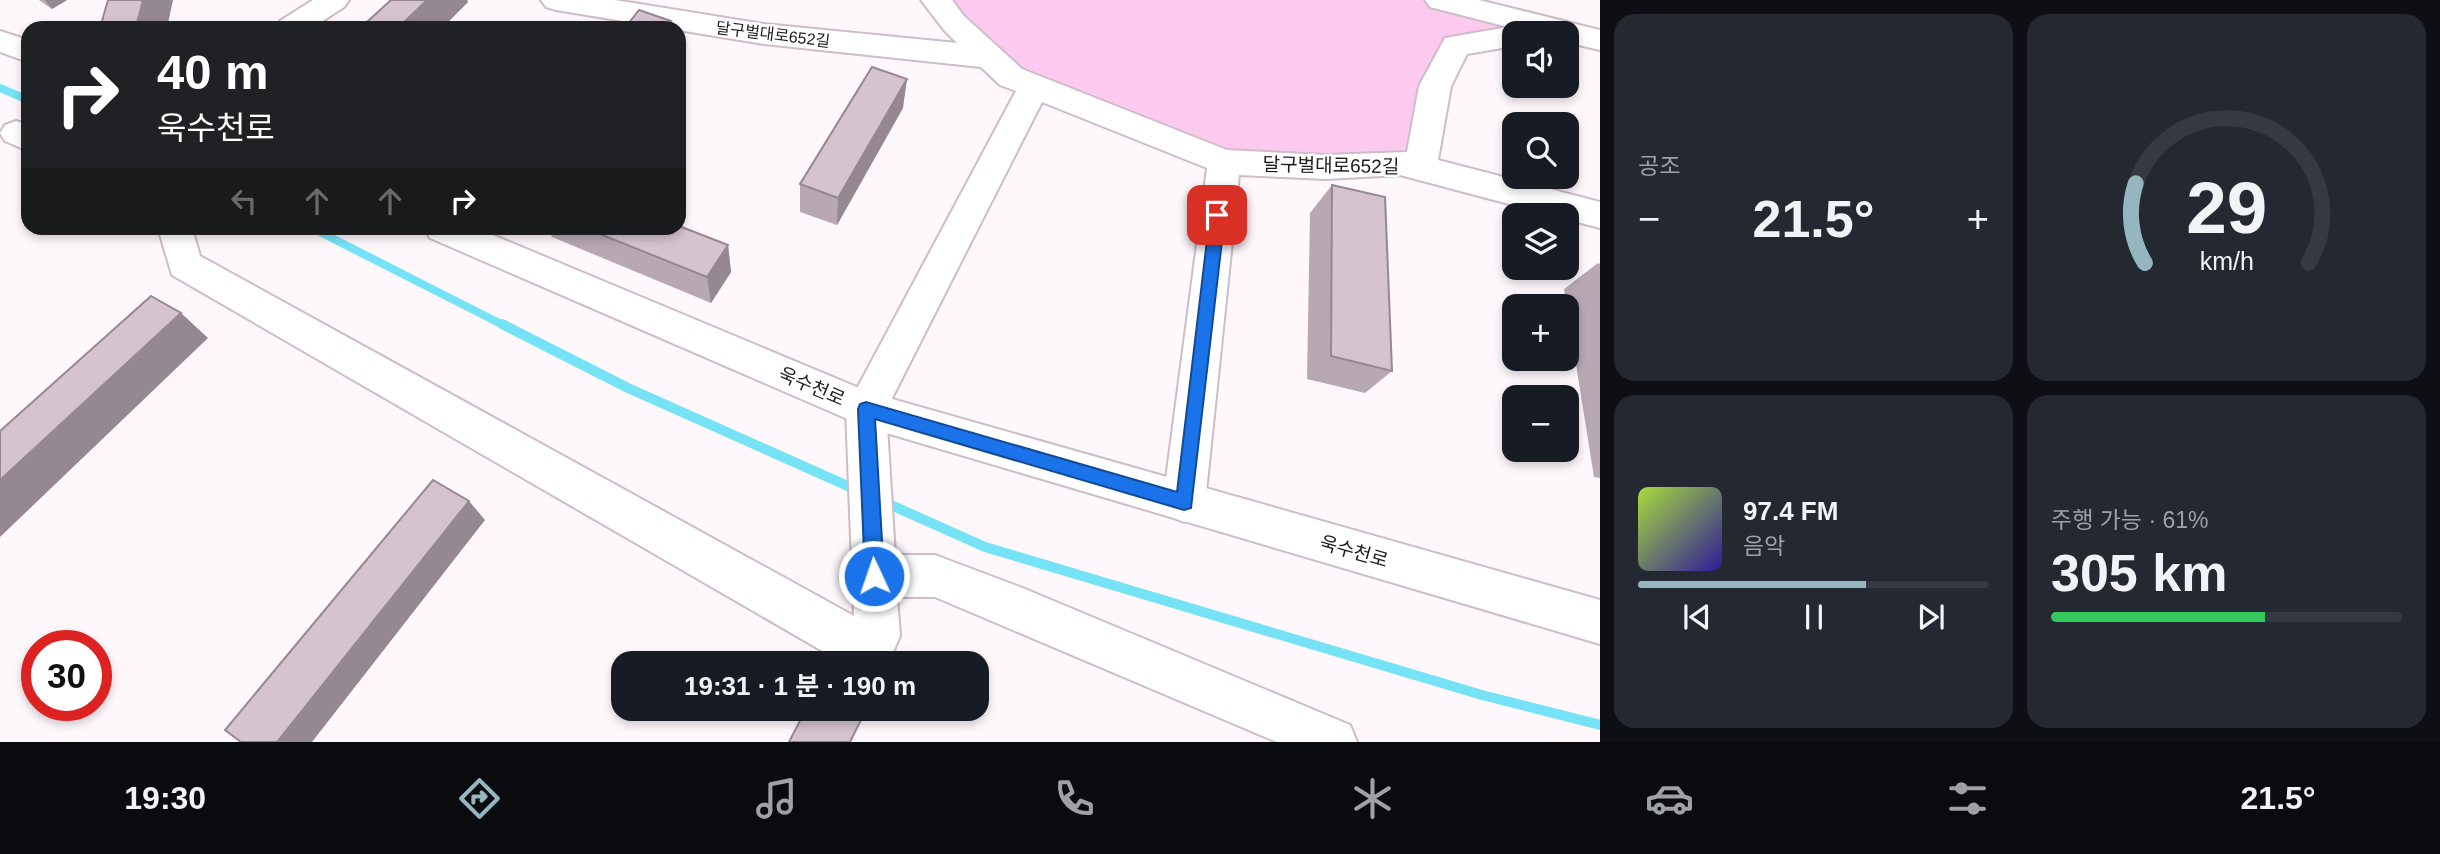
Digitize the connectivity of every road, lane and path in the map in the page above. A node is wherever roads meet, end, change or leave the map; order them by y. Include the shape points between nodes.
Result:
1 (334, 0) edge
2 (556, 0) edge
3 (936, 0) edge
4 (1440, 0) edge
5 (648, 7) edge
6 (302, 21) edge
7 (1510, 21) edge
8 (1579, 37) edge
9 (1502, 38) edge
10 (1600, 40) edge
11 (0, 41) edge
12 (21, 49) edge
13 (990, 57) junction
14 (1034, 86) junction
15 (1224, 162) junction
16 (1420, 169) junction
17 (1600, 215) edge
18 (458, 235) edge
19 (180, 246) edge
20 (866, 409) junction
21 (1184, 502) junction
22 (874, 576) junction
23 (1600, 622) edge
24 (1318, 739) edge

1 - 6 street
2 - 5 street, 달구벌대로652길
3 - 13 street, 달구벌대로652길
4 - 7 street
5 - 13 street, 달구벌대로652길 via 764,34
8 - 10 street
9 - 16 street via 1456,45 1434,86
11 - 12 street
13 - 14 street, 달구벌대로652길 via 1011,77
14 - 15 street, 달구벌대로652길
14 - 20 street
15 - 16 street, 달구벌대로652길 via 1326,167 1399,163
15 - 21 street
16 - 17 street, 달구벌대로652길
18 - 20 street, 욱수천로
19 - 22 street via 847,640 877,636
20 - 21 street, 욱수천로
20 - 22 street
21 - 23 street, 욱수천로
22 - 24 street via 936,576

